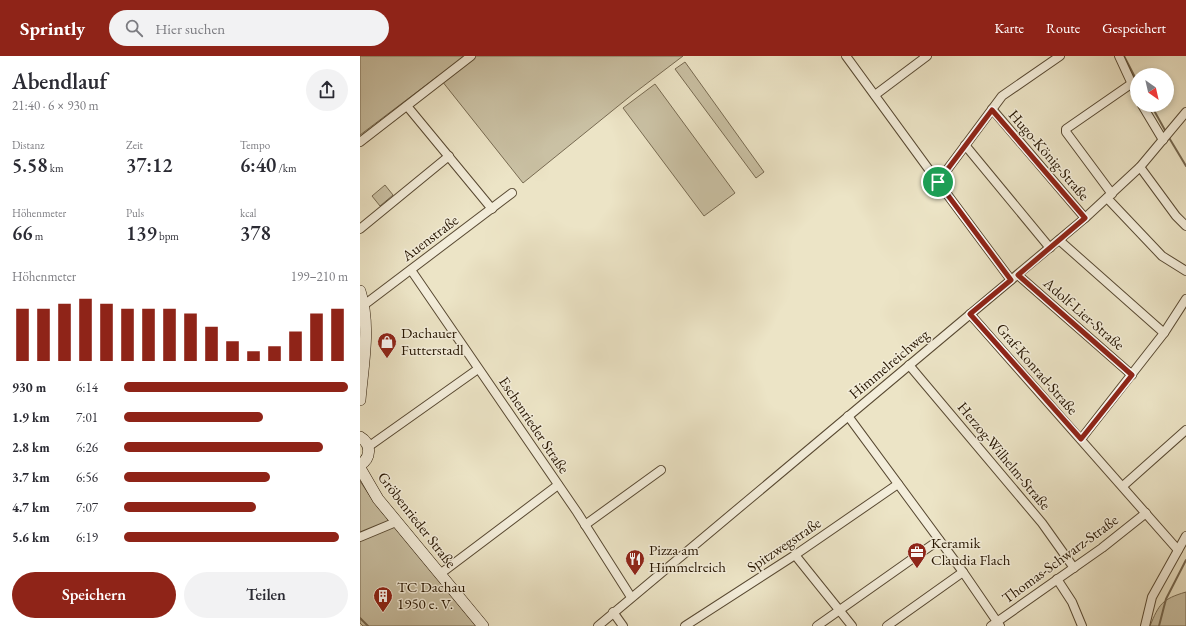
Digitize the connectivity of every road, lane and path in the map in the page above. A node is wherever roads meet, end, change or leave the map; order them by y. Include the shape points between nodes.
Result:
1 (471, 56) edge
2 (846, 56) edge
3 (1060, 56) edge
4 (1119, 56) edge
5 (922, 58) edge
6 (1130, 82) edge
7 (1130, 85) edge
8 (875, 95) junction
9 (407, 106) junction
10 (992, 110) junction
11 (1147, 112) edge
12 (1186, 112) edge
13 (1164, 139) junction
14 (360, 142) edge
15 (965, 145) junction
16 (449, 156) junction
17 (1140, 166) junction
18 (938, 182) junction
19 (512, 193) dead end
20 (1110, 196) junction
21 (492, 209) junction
22 (1085, 218) junction
23 (1186, 226) edge
24 (360, 229) edge
25 (1059, 240) junction
26 (1050, 248) junction
27 (411, 270) junction
28 (1186, 271) edge
29 (1014, 277) junction
30 (360, 291) edge
31 (1186, 299) edge
32 (364, 305) junction
33 (1184, 309) edge
34 (970, 314) junction
35 (1164, 333) junction
36 (909, 365) junction
37 (478, 369) junction
38 (1132, 375) junction
39 (360, 400) edge
40 (848, 416) junction
41 (1186, 430) edge
42 (360, 437) edge
43 (1081, 439) junction
44 (368, 446) junction
45 (360, 466) edge
46 (661, 470) dead end
47 (898, 484) junction
48 (558, 485) junction
49 (1123, 486) junction
50 (1146, 513) junction
51 (396, 522) junction
52 (585, 525) junction
53 (1186, 536) edge
54 (360, 537) edge
55 (939, 540) junction
56 (1178, 550) junction
57 (796, 555) junction
58 (1074, 568) junction
59 (963, 572) junction
60 (440, 574) junction
61 (1057, 579) junction
62 (631, 597) junction
63 (840, 611) junction
64 (613, 612) junction
65 (996, 624) edge
66 (483, 626) edge
67 (598, 626) edge
68 (623, 626) edge
69 (685, 626) edge
70 (817, 626) edge
71 (852, 626) edge
72 (887, 626) edge
73 (1082, 626) edge
74 (1145, 626) edge

1 - 9 street
2 - 8 street, Adolf-Lier-Straße
3 - 10 street via 1002,96
4 - 6 street
5 - 8 street
7 - 20 street via 1066,129
8 - 18 street, Adolf-Lier-Straße
9 - 14 street
9 - 16 street
10 - 15 street
10 - 22 street, Hugo-König-Straße
11 - 13 street
12 - 13 street, Himmelreichweg
13 - 17 street, Himmelreichweg
15 - 18 street
15 - 26 street
16 - 21 street
16 - 24 street
17 - 20 street, Himmelreichweg
17 - 23 street
18 - 29 street, Adolf-Lier-Straße
19 - 21 street, Auenstraße
20 - 22 street, Himmelreichweg
20 - 28 street via 1162,256
21 - 27 street, Auenstraße
22 - 25 street, Himmelreichweg
25 - 26 street, Himmelreichweg
25 - 35 street
26 - 29 street, Himmelreichweg
27 - 32 street, Auenstraße
27 - 37 street, Eschenrieder Straße
29 - 34 street, Himmelreichweg
29 - 38 street, Adolf-Lier-Straße
30 - 32 street
31 - 33 street
32 - 39 street via 365,347
33 - 35 street
34 - 36 street, Himmelreichweg
34 - 43 street, Graf-Konrad-Straße
35 - 38 street
36 - 40 street, Himmelreichweg
36 - 58 street, Herzog-Wilhelm-Straße via 1042,523
37 - 44 street
37 - 48 street, Eschenrieder Straße
38 - 43 street
40 - 47 street
40 - 62 street, Himmelreichweg
41 - 49 street
42 - 44 street
43 - 49 street, Graf-Konrad-Straße
44 - 45 street, Gröbenrieder Straße via 368,457
45 - 51 street, Gröbenrieder Straße via 378,499
46 - 52 street
47 - 55 street
47 - 57 street, Spitzwegstraße
48 - 52 street, Eschenrieder Straße
48 - 60 street
49 - 50 street, Graf-Konrad-Straße
50 - 56 street, Graf-Konrad-Straße
50 - 58 street, Thomas-Schwarz-Straße
51 - 54 street
51 - 60 street, Gröbenrieder Straße
52 - 62 street, Eschenrieder Straße
53 - 56 street
55 - 59 street
55 - 63 street
56 - 74 street via 1152,597
57 - 63 street
57 - 69 street, Spitzwegstraße
58 - 61 street, Thomas-Schwarz-Straße
59 - 65 street
59 - 72 street
60 - 66 street, Gröbenrieder Straße
61 - 65 street, Thomas-Schwarz-Straße
61 - 73 street via 1072,602
62 - 64 street, Himmelreichweg
63 - 70 street
63 - 71 street
64 - 67 street, Himmelreichweg
64 - 68 street

